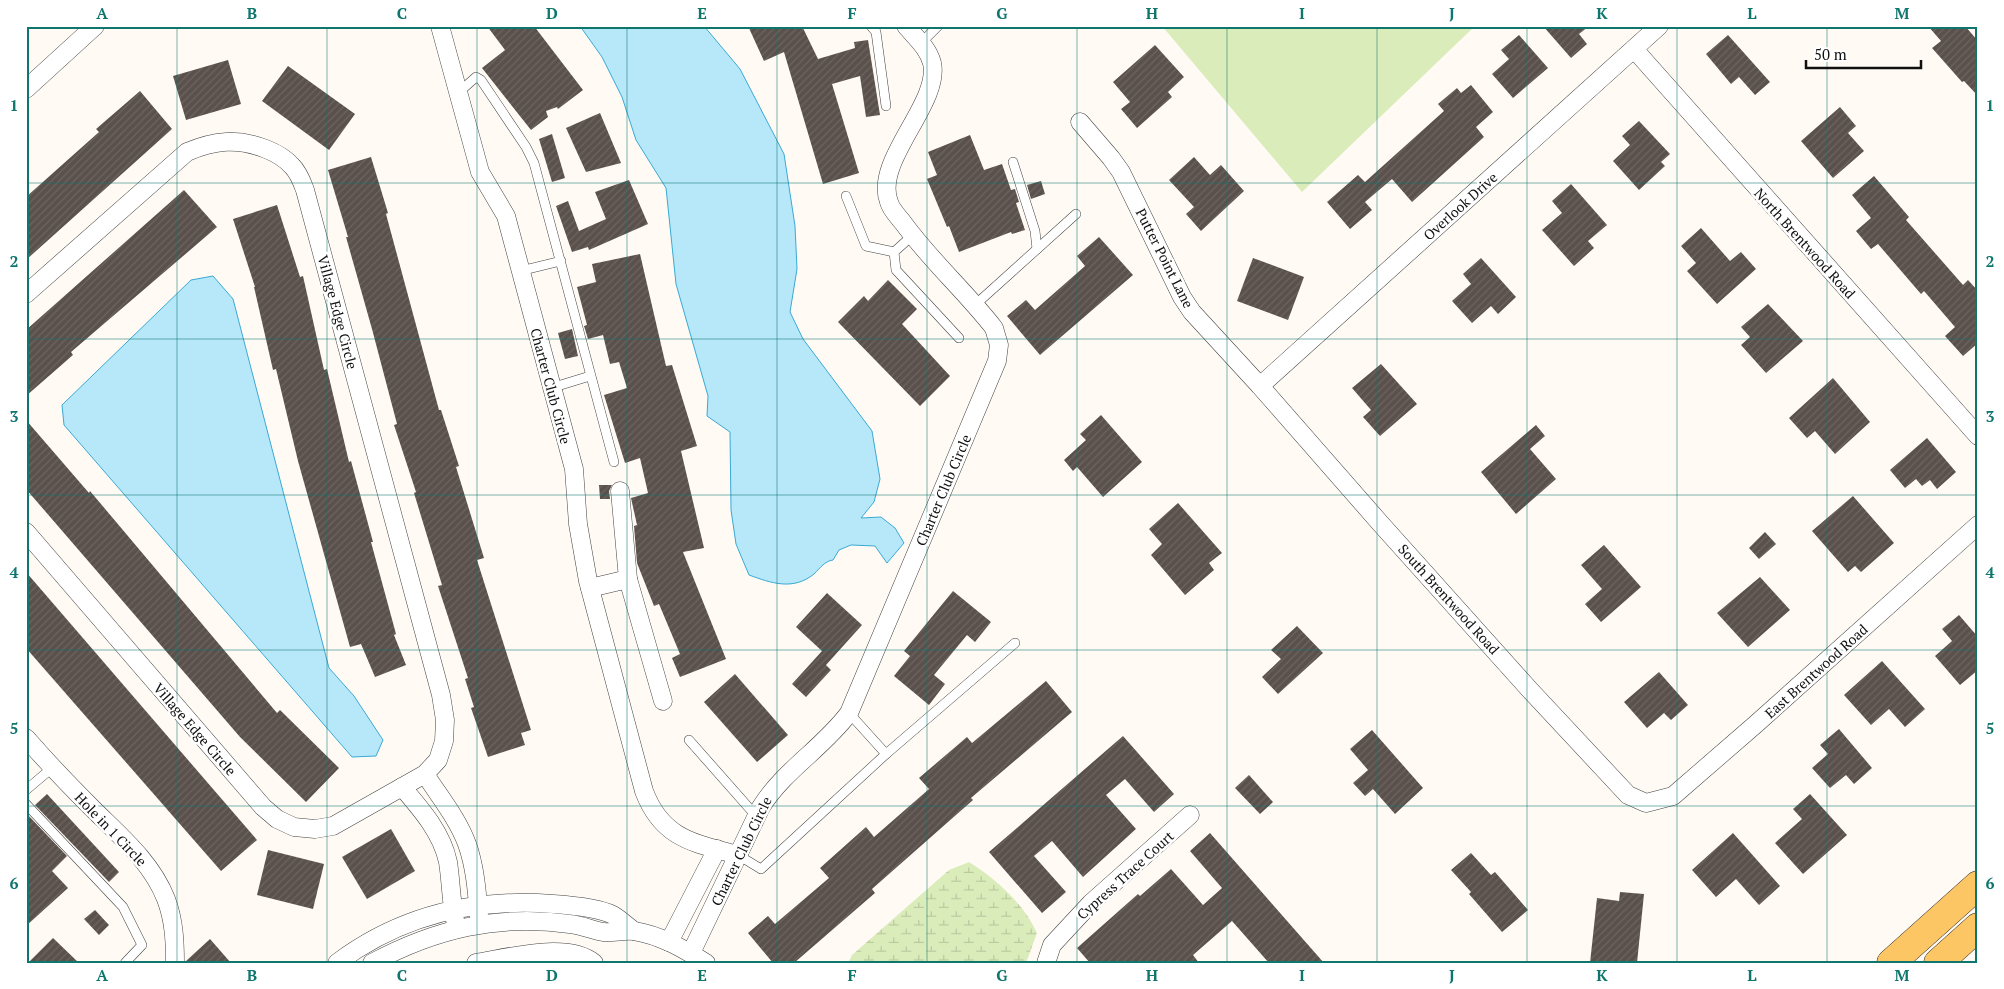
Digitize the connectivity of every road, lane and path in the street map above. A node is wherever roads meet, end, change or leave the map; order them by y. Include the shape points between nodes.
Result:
1 (95, 26) edge
2 (440, 26) edge
3 (871, 26) edge
4 (906, 26) edge
5 (938, 26) edge
6 (1659, 26) edge
7 (921, 43) junction
8 (1634, 49) junction
9 (26, 89) edge
10 (458, 93) junction
11 (886, 106) dead end
12 (1080, 122) dead end
13 (1013, 162) dead end
14 (846, 196) dead end
15 (1076, 214) dead end
16 (912, 235) junction
17 (1037, 249) junction
18 (894, 252) junction
19 (561, 261) junction
20 (520, 271) junction
21 (26, 294) edge
22 (975, 305) junction
23 (958, 338) dead end
24 (590, 376) junction
25 (1260, 386) junction
26 (551, 388) junction
27 (1978, 436) edge
28 (614, 462) dead end
29 (620, 491) dead end
30 (1978, 525) edge
31 (26, 532) edge
32 (628, 578) junction
33 (590, 588) junction
34 (1015, 644) dead end
35 (663, 701) dead end
36 (849, 713) junction
37 (26, 738) edge
38 (689, 740) dead end
39 (886, 754) junction
40 (52, 768) junction
41 (425, 774) junction
42 (402, 787) junction
43 (26, 790) edge
44 (1646, 802) joint
45 (26, 804) edge
46 (1190, 815) dead end
47 (756, 817) junction
48 (454, 819) junction
49 (435, 829) junction
50 (717, 849) junction
51 (738, 855) junction
52 (1978, 885) edge
53 (478, 905) junction
54 (453, 910) junction
55 (480, 925) junction
56 (1978, 927) edge
57 (457, 929) junction
58 (634, 931) junction
59 (669, 942) junction
60 (691, 953) junction
61 (125, 963) edge
62 (175, 963) edge
63 (337, 963) edge
64 (372, 963) edge
65 (476, 963) edge
66 (594, 963) edge
67 (706, 963) edge
68 (1046, 963) edge
69 (1892, 963) edge
70 (1938, 963) edge

1 - 9 street
2 - 10 street, Charter Club Circle
3 - 11 lane via 876,32
4 - 7 street, Charter Club Circle
5 - 7 lane
6 - 8 street, Overlook Drive
7 - 16 street, Charter Club Circle via 932,64 932,82 896,154 886,186 889,203
8 - 25 street, Overlook Drive
8 - 27 street, North Brentwood Road
10 - 19 lane via 472,78 478,78 526,147 534,163
10 - 20 street, Charter Club Circle via 480,172 506,216
12 - 25 street, Putter Point Lane via 1121,172 1186,302
13 - 17 lane via 1035,231
14 - 18 lane via 866,246
15 - 17 lane
16 - 18 lane
16 - 22 street, Charter Club Circle
17 - 22 lane
18 - 23 lane via 896,270
19 - 20 lane
19 - 24 lane
20 - 26 street, Charter Club Circle
21 - 41 street, Village Edge Circle via 187,152 217,141 234,140 269,151 293,166 305,190 441,694 444,741 438,760
22 - 36 street, Charter Club Circle via 994,328 999,345 997,361
24 - 26 lane
24 - 28 lane
25 - 44 street, South Brentwood Road via 1529,689 1626,792
26 - 33 street, Charter Club Circle via 574,469 579,533
29 - 32 street
30 - 44 street, East Brentwood Road via 1673,796
31 - 42 street, Village Edge Circle via 263,807 277,819 314,830 333,826
32 - 33 street
32 - 35 street
33 - 50 street, Charter Club Circle via 650,806 659,821 673,832 704,847
34 - 39 lane
36 - 39 lane
36 - 47 street, Charter Club Circle via 772,789
37 - 40 street, Hole in 1 Circle
38 - 47 lane
39 - 51 lane via 762,869
40 - 43 lane
40 - 62 street, Hole in 1 Circle via 148,867 171,917
41 - 42 street, Village Edge Circle
41 - 48 street
42 - 49 street
45 - 61 lane via 123,907 142,945
46 - 68 street, Cypress Trace Court via 1091,903 1052,945
47 - 51 street, Charter Club Circle
48 - 49 street
48 - 53 street via 467,844
49 - 54 street via 447,861
50 - 51 street
50 - 59 street, Charter Club Circle
51 - 60 street, Charter Club Circle
52 - 69 main road
53 - 54 street
53 - 55 street
53 - 58 street via 525,902 578,907 612,915
54 - 57 street
54 - 63 street via 399,927 366,943
55 - 57 street
55 - 58 street via 516,920 569,923 604,932
56 - 70 main road
57 - 64 street via 417,941
58 - 59 street
59 - 60 street
60 - 67 street
65 - 66 street via 570,952

